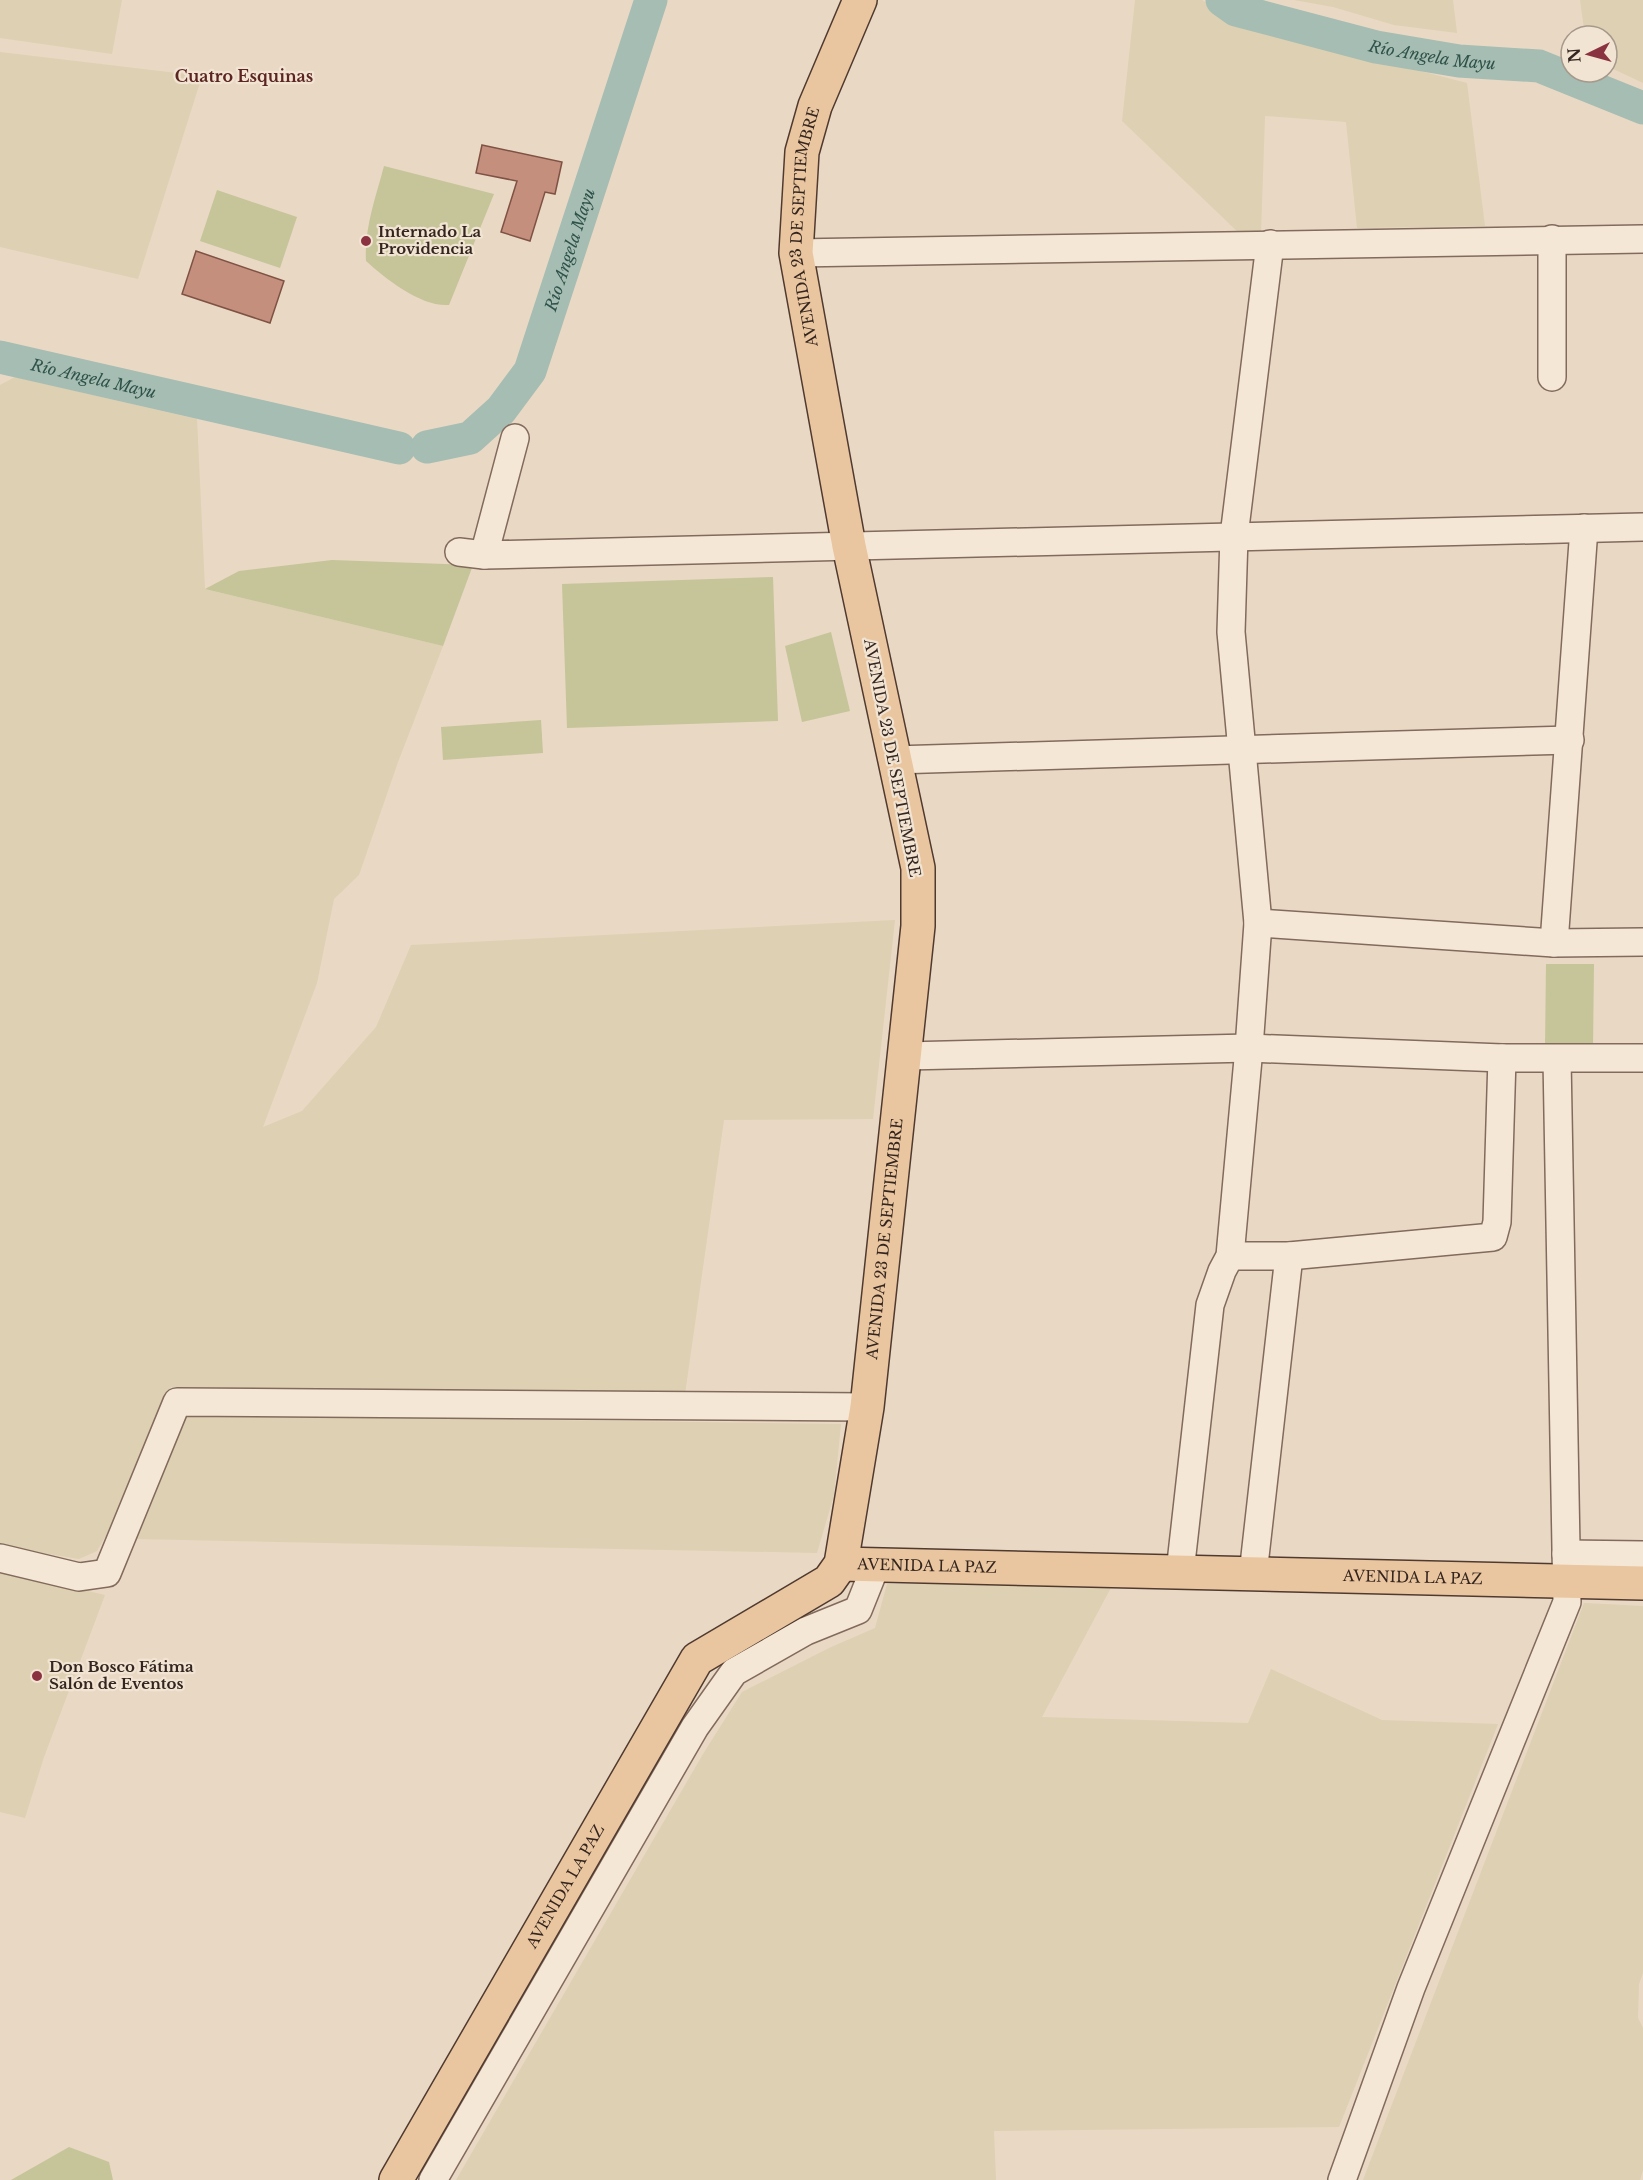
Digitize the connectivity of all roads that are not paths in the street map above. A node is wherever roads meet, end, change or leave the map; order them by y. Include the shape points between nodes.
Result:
1 (860, 0) edge
2 (1643, 239) edge
3 (1552, 240) junction
4 (1270, 244) junction
5 (796, 253) junction
6 (1552, 377) dead end
7 (514, 438) dead end
8 (1643, 527) edge
9 (1584, 528) junction
10 (1234, 536) junction
11 (849, 546) junction
12 (1570, 740) junction
13 (1242, 750) junction
14 (894, 760) junction
15 (1258, 923) junction
16 (1643, 942) edge
17 (1554, 943) junction
18 (1249, 1048) junction
19 (905, 1056) junction
20 (1502, 1058) junction
21 (1643, 1058) edge
22 (1557, 1059) junction
23 (1230, 1256) junction
24 (1289, 1256) junction
25 (867, 1407) junction
26 (1643, 1555) edge
27 (0, 1558) edge
28 (841, 1564) junction
29 (876, 1565) junction
30 (1566, 1568) junction
31 (1180, 1572) junction
32 (1253, 1574) junction
33 (1643, 1583) edge
34 (396, 2180) edge
35 (433, 2180) edge
36 (1342, 2180) edge

1 - 5 main road, AVENIDA 23 DE SEPTIEMBRE via 815,106 802,152
2 - 3 street
3 - 4 street
3 - 6 street
4 - 5 street
4 - 10 street
5 - 11 main road, AVENIDA 23 DE SEPTIEMBRE
7 - 11 street via 472,554
8 - 9 street
9 - 10 street
9 - 12 street
10 - 11 street
10 - 13 street via 1231,632
11 - 14 main road, AVENIDA 23 DE SEPTIEMBRE
12 - 13 street
12 - 17 street
13 - 14 street
13 - 15 street
14 - 19 main road, AVENIDA 23 DE SEPTIEMBRE via 918,868 918,926
15 - 17 street
15 - 18 street
16 - 17 street
18 - 19 street
18 - 20 street
18 - 23 street
19 - 25 main road, AVENIDA 23 DE SEPTIEMBRE
20 - 22 street
20 - 24 street via 1497,1222 1493,1237
21 - 22 street
22 - 30 street
23 - 24 street
23 - 31 street via 1210,1305
24 - 32 street
25 - 27 street via 177,1402 107,1573 79,1577
25 - 28 main road, AVENIDA 23 DE SEPTIEMBRE
26 - 30 street
28 - 29 main road, AVENIDA LA PAZ
28 - 34 main road, AVENIDA LA PAZ via 829,1581 697,1659
29 - 31 main road, AVENIDA LA PAZ
29 - 35 street via 858,1610 806,1631 734,1672 695,1727
30 - 32 main road, AVENIDA LA PAZ
30 - 33 main road, AVENIDA LA PAZ
30 - 36 street via 1567,1602 1411,1988
31 - 32 main road, AVENIDA LA PAZ

